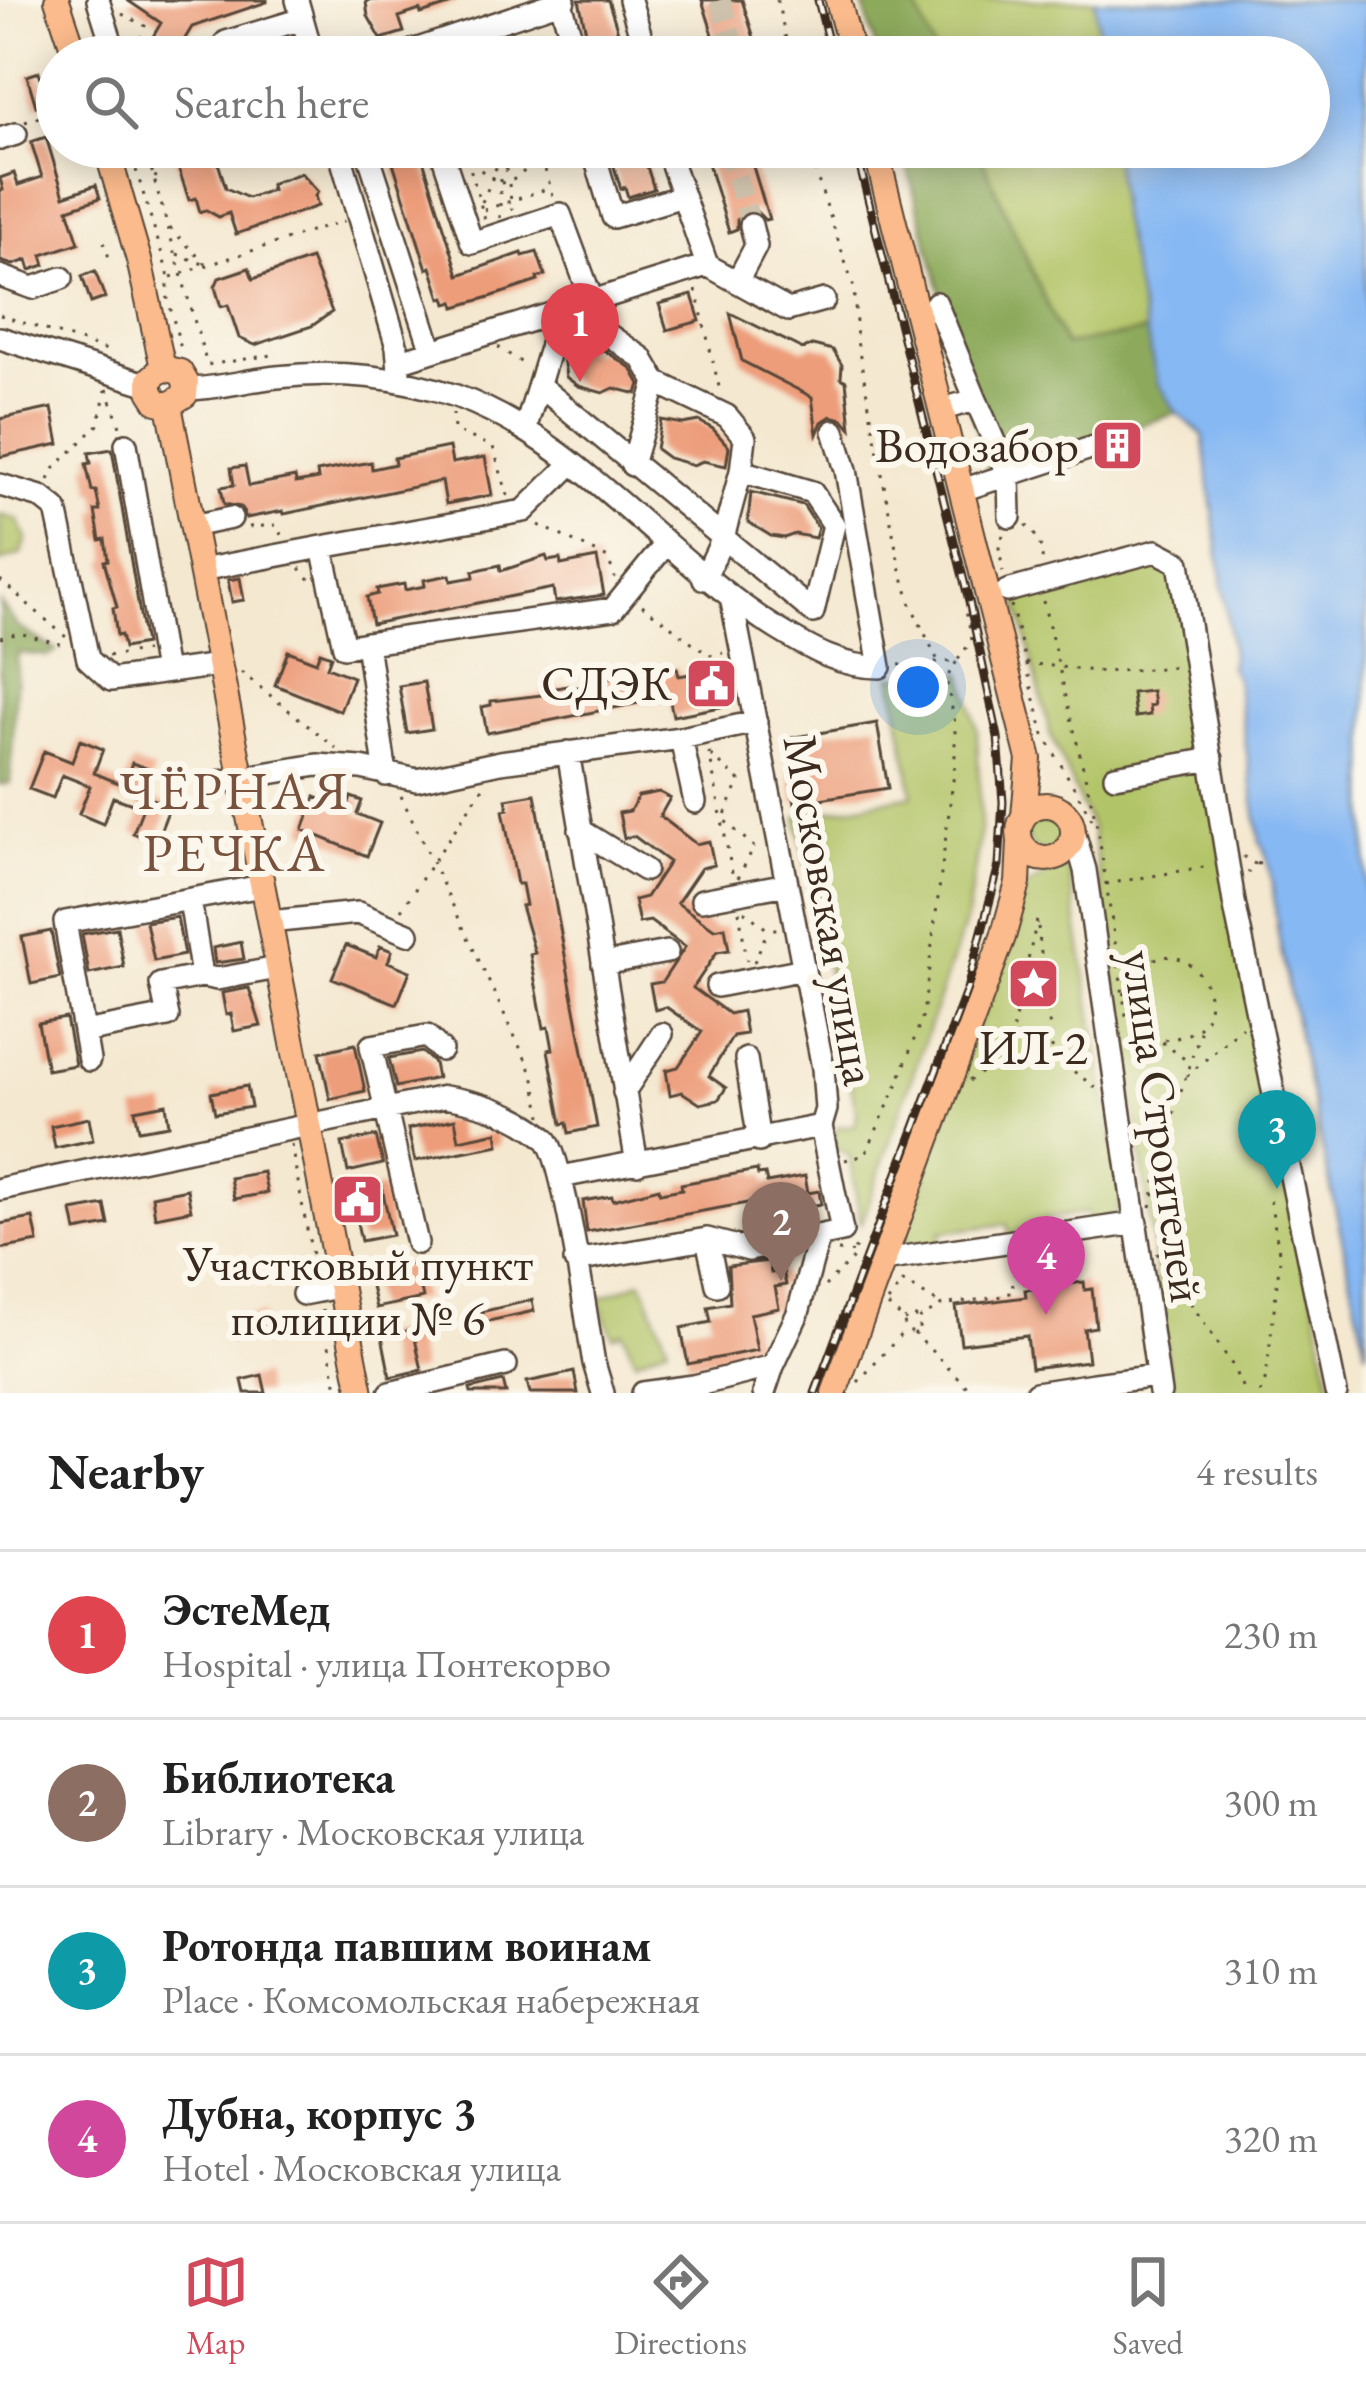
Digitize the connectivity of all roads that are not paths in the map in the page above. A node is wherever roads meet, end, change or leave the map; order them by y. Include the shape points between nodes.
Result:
1 (58, 0) edge
2 (630, 0) edge
3 (838, 0) edge
4 (98, 1) edge
5 (562, 1) edge
6 (299, 10) edge
7 (69, 36) edge
8 (109, 36) edge
9 (240, 36) edge
10 (460, 36) edge
11 (571, 36) edge
12 (641, 36) edge
13 (847, 36) edge
14 (113, 168) edge
15 (344, 168) edge
16 (373, 168) edge
17 (447, 168) edge
18 (598, 168) edge
19 (673, 168) edge
20 (880, 168) edge
21 (683, 196) junction
22 (751, 225) tunnel mouth
23 (703, 267) junction
24 (0, 276) edge
25 (62, 278) dead end
26 (737, 282) junction
27 (824, 300) dead end
28 (592, 303) junction
29 (936, 303) dead end
30 (557, 320) junction
31 (0, 338) edge
32 (432, 351) junction
33 (166, 371) junction
34 (399, 371) junction
35 (542, 382) junction
36 (656, 382) junction
37 (178, 397) junction
38 (976, 400) junction
39 (941, 409) junction
40 (526, 430) junction
41 (834, 431) dead end
42 (126, 444) road end
43 (1100, 445) dead end
44 (571, 464) junction
45 (632, 465) junction
46 (741, 471) junction
47 (1009, 476) junction
48 (0, 485) edge
49 (962, 490) junction
50 (1010, 517) road end
51 (231, 518) dead end
52 (192, 526) junction
53 (723, 538) junction
54 (665, 545) junction
55 (322, 547) junction
56 (201, 570) junction
57 (704, 579) junction
58 (998, 593) junction
59 (732, 602) junction
60 (367, 644) junction
61 (230, 668) junction
62 (165, 672) junction
63 (756, 722) junction
64 (681, 738) junction
65 (568, 752) junction
66 (1029, 759) junction
67 (1212, 759) junction
68 (386, 775) junction
69 (1115, 776) dead end
70 (229, 779) junction
71 (695, 802) dead end
72 (1022, 828) junction
73 (580, 830) junction
74 (1068, 837) junction
75 (645, 870) dead end
76 (787, 884) junction
77 (1018, 884) junction
78 (262, 886) junction
79 (190, 900) junction
80 (702, 900) dead end
81 (269, 922) junction
82 (399, 930) road end
83 (667, 952) dead end
84 (603, 964) junction
85 (278, 968) junction
86 (803, 969) junction
87 (202, 976) junction
88 (717, 986) dead end
89 (84, 1032) junction
90 (662, 1034) dead end
91 (441, 1050) dead end
92 (746, 1059) dead end
93 (88, 1060) dead end
94 (624, 1092) junction
95 (384, 1110) junction
96 (821, 1126) junction
97 (299, 1128) junction
98 (759, 1141) junction
99 (637, 1164) junction
100 (561, 1177) junction
101 (0, 1189) edge
102 (1144, 1215) junction
103 (819, 1236) junction
104 (707, 1240) junction
105 (417, 1243) dead end
106 (883, 1260) junction
107 (574, 1261) junction
108 (717, 1285) dead end
109 (506, 1365) dead end
110 (773, 1366) junction
111 (1159, 1384) edge
112 (449, 1386) edge
113 (1095, 1388) edge
114 (361, 1393) edge
115 (390, 1393) edge
116 (603, 1393) edge
117 (643, 1393) edge
118 (764, 1393) edge
119 (834, 1393) edge
120 (1036, 1393) edge
121 (1336, 1393) edge

1 - 7 main road
2 - 12 street
3 - 13 main road
4 - 8 street
5 - 10 street
5 - 11 street
6 - 9 street
14 - 33 main road
15 - 34 street
16 - 32 street
17 - 28 street via 472,243 501,227 560,214
18 - 21 street via 613,217
19 - 21 street
20 - 39 main road
21 - 23 street
22 - 26 street via 756,246
23 - 26 street
23 - 28 street
24 - 25 street via 33,288
26 - 27 street via 788,310
28 - 30 street
29 - 38 street
30 - 32 street
30 - 35 street
30 - 36 street via 610,336 642,358
31 - 33 street
32 - 34 street
33 - 37 main road via 152,397
34 - 37 street via 273,366 215,396
34 - 40 street
35 - 40 street
35 - 45 street
36 - 45 street
36 - 46 street via 727,416 745,438
37 - 52 main road
38 - 39 street
38 - 47 street
39 - 49 main road
40 - 44 street
41 - 59 street via 880,667 813,651
42 - 62 street
43 - 47 street
44 - 54 street
44 - 55 street via 524,511
45 - 53 street
46 - 53 street
46 - 53 street via 812,492 834,525 813,612
47 - 49 street
47 - 50 street
48 - 62 street via 41,496 56,509 88,659 111,680
49 - 58 main road
51 - 52 street
52 - 56 main road
53 - 57 street
54 - 57 street
54 - 60 street via 613,609
55 - 56 street
55 - 60 street via 344,646
56 - 61 main road
57 - 59 street
58 - 66 main road
58 - 67 street via 1156,551 1179,562
59 - 63 street, Московская улица
60 - 68 street
61 - 62 street
61 - 70 main road
63 - 64 street
63 - 76 street, Московская улица
64 - 65 street
64 - 71 street
65 - 68 street via 417,780
65 - 73 street
66 - 72 main road, Московская улица
66 - 74 main road
67 - 69 street
67 - 121 street
68 - 70 street via 317,765
70 - 78 main road
72 - 74 main road via 1030,854
72 - 74 main road via 1046,804
72 - 77 main road, Московская улица
73 - 75 street
73 - 84 street
74 - 77 main road
74 - 102 street, улица Строителей via 1085,870
76 - 80 street
76 - 86 street, Московская улица
77 - 106 main road, Московская улица
78 - 79 street
78 - 81 main road
79 - 87 street
79 - 89 street via 65,922
81 - 82 street via 358,913
81 - 85 main road
83 - 84 street
84 - 94 street
85 - 87 street
85 - 97 main road
86 - 88 street
86 - 96 street, Московская улица via 823,1068
87 - 89 street via 161,984 168,1016
89 - 93 street
90 - 94 street
91 - 95 street via 427,1036 371,1046
92 - 98 street
94 - 99 street
95 - 97 street
95 - 100 street via 444,1097 476,1102 548,1141
95 - 105 street
96 - 98 street
96 - 103 street, Московская улица via 842,1232
97 - 101 street
97 - 114 main road via 320,1291
98 - 99 street
99 - 100 street
100 - 107 street
102 - 106 street
102 - 111 street, улица Строителей
103 - 104 street via 748,1250
103 - 110 street
104 - 107 street
104 - 108 street
106 - 119 main road, Московская улица
107 - 116 street
109 - 112 street
110 - 117 street
110 - 118 street
111 - 113 street
112 - 115 street
113 - 120 street

